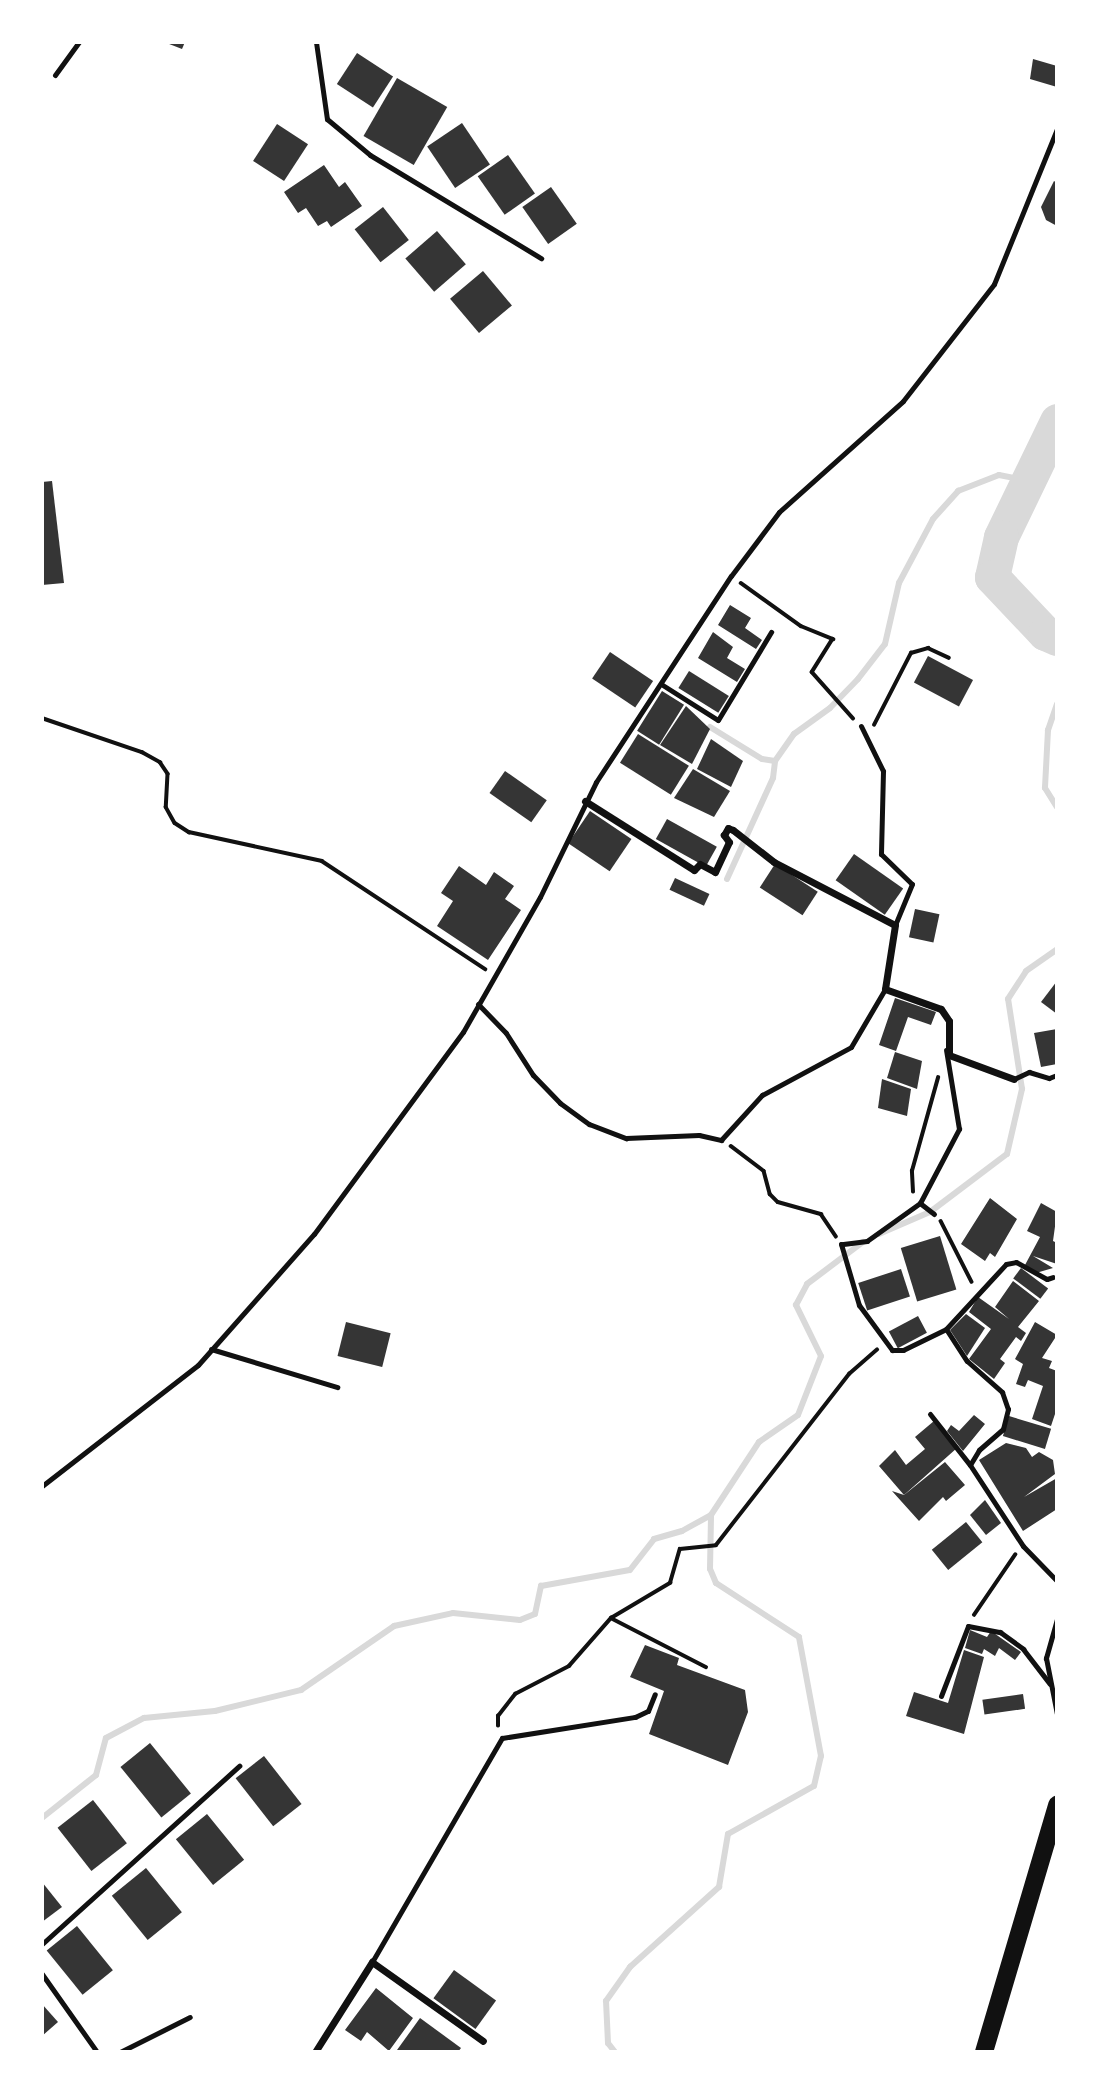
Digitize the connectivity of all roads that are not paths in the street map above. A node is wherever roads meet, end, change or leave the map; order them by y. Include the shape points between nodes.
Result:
1 (79, 42) edge
2 (316, 42) edge
3 (55, 75) dead end
4 (1057, 129) edge
5 (541, 258) dead end
6 (771, 632) dead end
7 (660, 684) junction
8 (861, 726) road end
9 (585, 801) junction
10 (895, 925) junction
11 (885, 989) junction
12 (478, 1004) junction
13 (949, 1021) junction
14 (1057, 1075) edge
15 (1014, 1079) joint
16 (922, 1205) junction
17 (934, 1214) road end
18 (1053, 1277) dead end
19 (946, 1329) junction
20 (211, 1349) junction
21 (337, 1387) dead end
22 (930, 1414) dead end
23 (970, 1465) junction
24 (42, 1486) edge
25 (1057, 1581) edge
26 (1057, 1619) edge
27 (1050, 1684) junction
28 (655, 1694) dead end
29 (941, 1696) dead end
30 (1057, 1714) edge
31 (239, 1766) dead end
32 (1057, 1805) edge
33 (42, 1944) edge
34 (372, 1962) junction
35 (42, 1974) edge
36 (190, 2017) dead end
37 (483, 2041) dead end
38 (97, 2052) edge
39 (120, 2052) edge
40 (315, 2052) edge
41 (984, 2052) edge

1 - 3 lane
2 - 5 lane via 327,119 370,155
4 - 7 lane via 994,284 902,401 779,512
6 - 7 lane via 718,720
7 - 9 lane
8 - 10 lane via 883,771 881,853 912,884
9 - 10 street via 694,870 700,864 715,872 729,842 724,835 728,828 774,862
9 - 12 lane via 540,897
10 - 11 street
11 - 12 lane via 851,1047 762,1095 721,1140 699,1135 626,1138 589,1124 559,1103 533,1075 506,1033
11 - 13 street via 941,1009
12 - 20 lane via 463,1032 314,1234
13 - 15 street via 948,1055
13 - 16 lane via 946,1057 959,1129
14 - 15 lane via 1049,1078 1029,1072
16 - 17 lane
16 - 19 lane via 867,1241 841,1244 859,1305 885,1345 903,1350
18 - 19 lane via 1047,1279 1016,1262 1006,1265
19 - 23 lane via 967,1361 993,1381 1007,1401 1001,1433 979,1450
20 - 21 lane
20 - 24 lane via 198,1365
22 - 23 lane
23 - 25 lane via 1023,1546
26 - 27 lane via 1046,1658
27 - 29 lane via 1023,1648 1000,1632 968,1626
27 - 30 lane
28 - 34 lane via 648,1711 635,1717 502,1738
31 - 33 lane
32 - 41 main road
34 - 37 street
34 - 40 street
35 - 38 lane
36 - 39 lane

